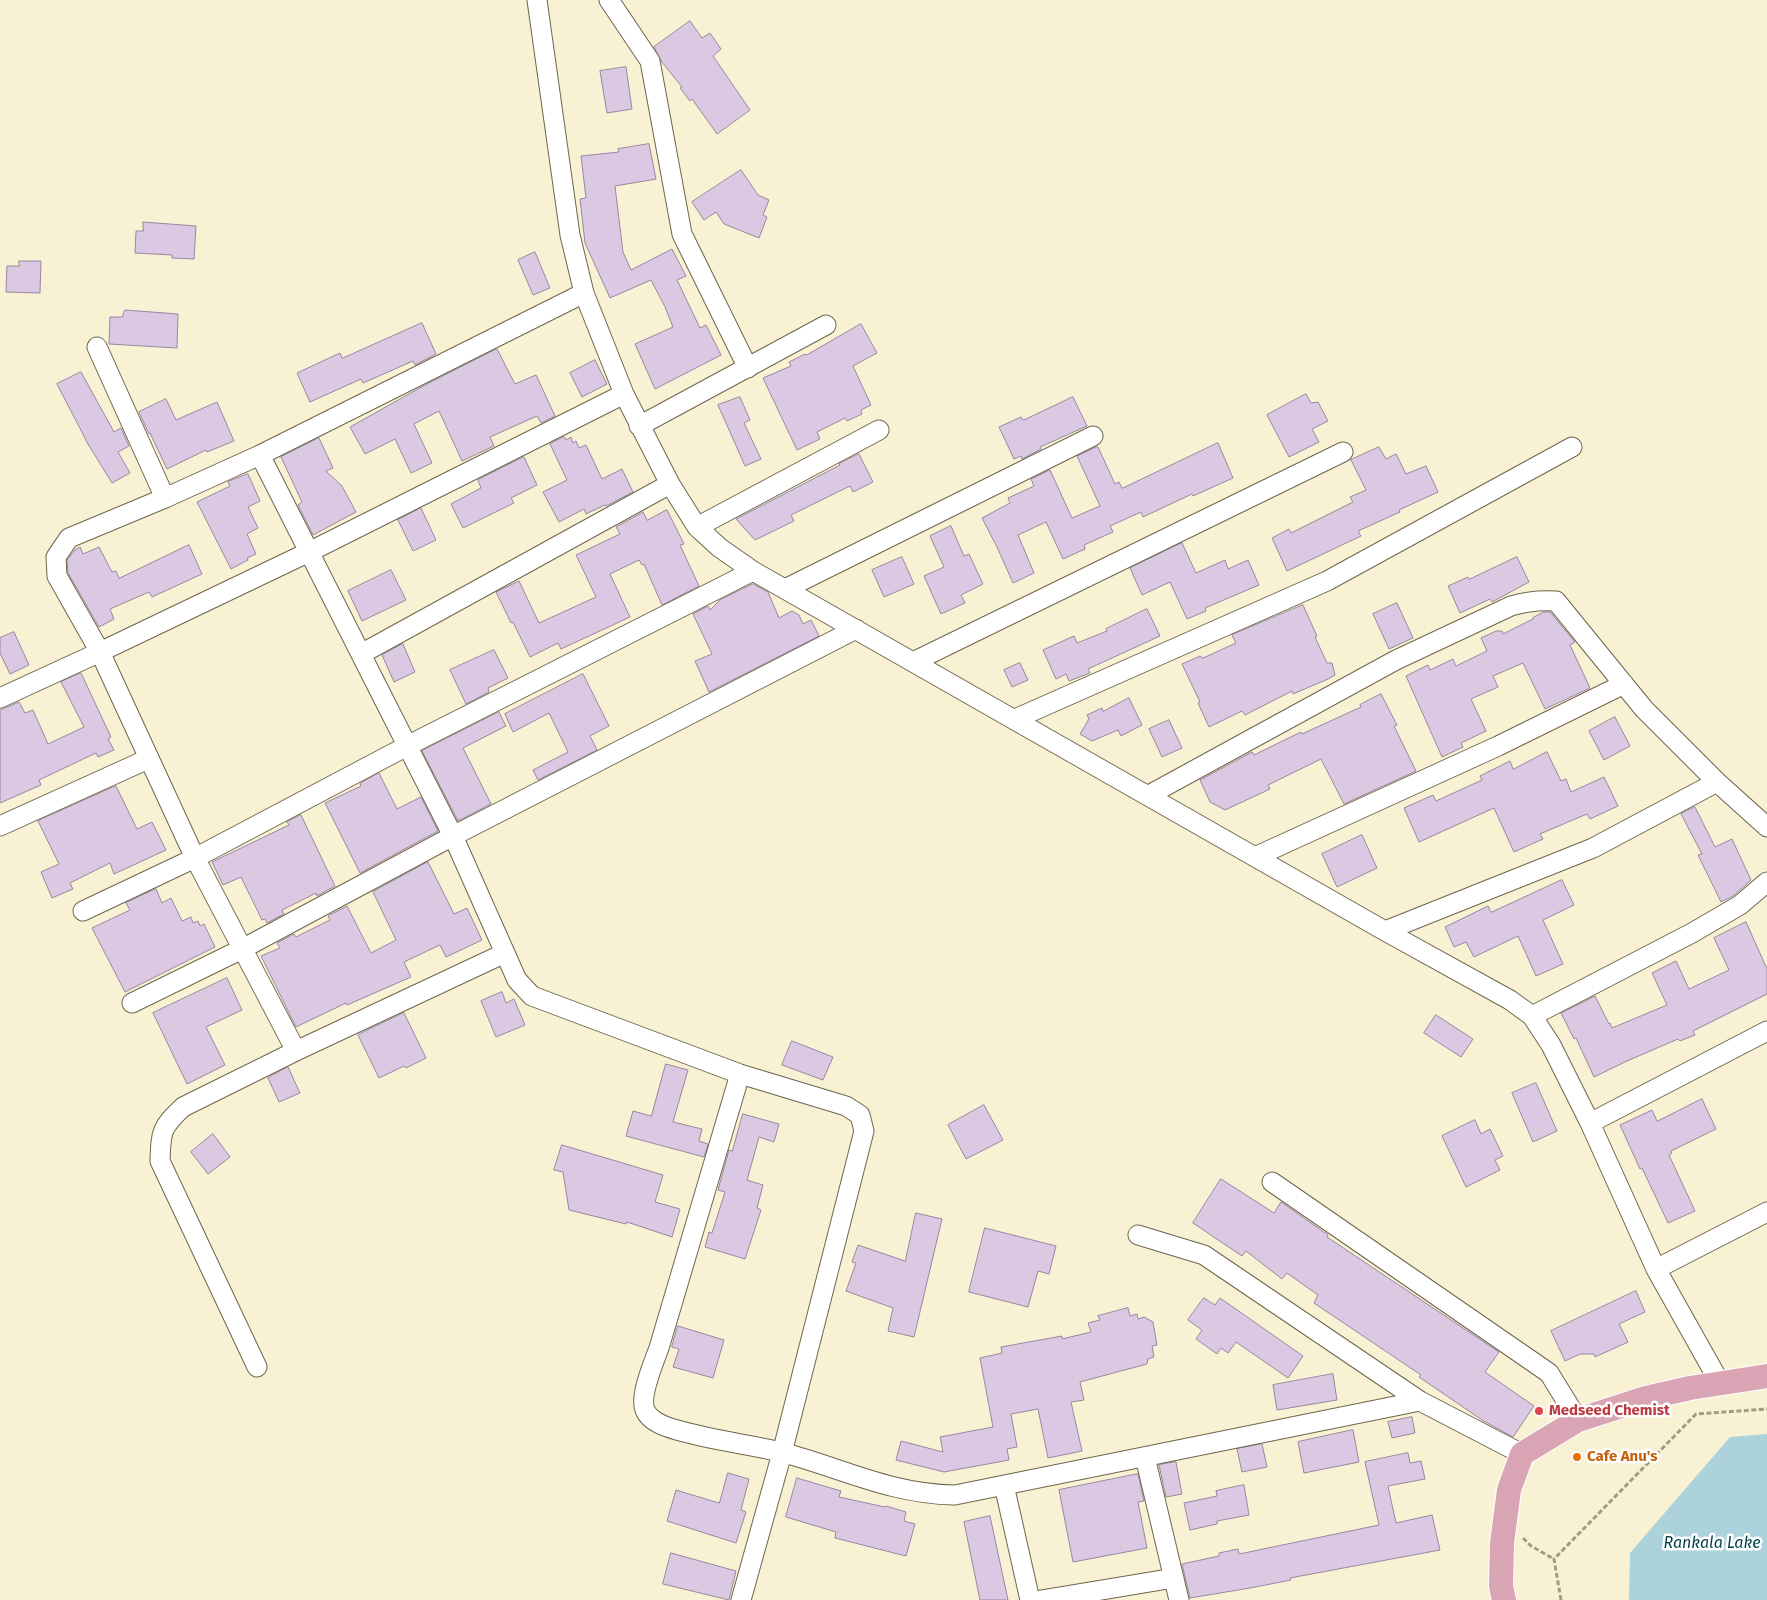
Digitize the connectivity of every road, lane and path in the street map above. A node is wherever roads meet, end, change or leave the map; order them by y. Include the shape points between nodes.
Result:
1 (537, 0) edge
2 (609, 0) edge
3 (584, 293) junction
4 (826, 325) dead end
5 (96, 347) dead end
6 (748, 368) junction
7 (624, 394) junction
8 (639, 426) junction
9 (879, 430) dead end
10 (1093, 436) dead end
11 (1572, 447) dead end
12 (1343, 452) dead end
13 (260, 455) junction
14 (670, 484) junction
15 (165, 498) junction
16 (696, 527) junction
17 (309, 552) junction
18 (753, 571) junction
19 (785, 588) junction
20 (856, 629) junction
21 (100, 652) junction
22 (361, 654) junction
23 (913, 662) junction
24 (1624, 684) junction
25 (0, 698) edge
26 (1015, 719) junction
27 (407, 746) junction
28 (148, 759) junction
29 (1717, 782) junction
30 (1149, 795) junction
31 (0, 826) edge
32 (1767, 827) edge
33 (453, 836) junction
34 (1257, 856) junction
35 (195, 858) junction
36 (1767, 882) edge
37 (83, 911) dead end
38 (1385, 931) junction
39 (242, 949) junction
40 (505, 953) junction
41 (132, 1003) dead end
42 (1532, 1016) junction
43 (1767, 1030) edge
44 (296, 1051) junction
45 (740, 1074) junction
46 (1590, 1122) junction
47 (1272, 1182) dead end
48 (1767, 1212) edge
49 (1138, 1235) dead end
50 (1656, 1269) junction
51 (257, 1368) dead end
52 (1767, 1376) edge
53 (1720, 1383) junction
54 (1420, 1401) junction
55 (1767, 1409) edge
56 (1578, 1420) junction
57 (782, 1452) junction
58 (1522, 1454) junction
59 (1145, 1457) junction
60 (1004, 1485) junction
61 (1505, 1519) junction
62 (1554, 1559) junction
63 (1174, 1578) junction
64 (741, 1600) edge
65 (1030, 1600) edge
66 (1041, 1600) edge
67 (1179, 1600) edge
68 (1504, 1600) edge
69 (1561, 1600) edge

1 - 3 street via 570,235
2 - 6 street via 650,61 682,234
3 - 7 street
3 - 13 street
4 - 6 street
5 - 15 street
6 - 8 street
7 - 8 street
7 - 17 street
8 - 14 street
9 - 16 street
10 - 19 street
11 - 26 street via 1327,581
12 - 23 street
13 - 15 street
13 - 17 street
14 - 16 street
14 - 22 street
15 - 21 street via 69,538 56,557 57,576
16 - 18 street
17 - 21 street
17 - 22 street
18 - 19 street
18 - 27 street
19 - 20 street
20 - 23 street
20 - 33 street
21 - 25 street
21 - 28 street
22 - 27 street
23 - 26 street
24 - 29 street via 1644,709
24 - 30 street via 1556,601 1529,600 1396,660
24 - 34 street via 1498,746
26 - 30 street
27 - 33 street
27 - 35 street
28 - 31 street
28 - 35 street
29 - 32 street
29 - 38 street via 1593,848
30 - 34 street
33 - 39 street
33 - 40 street
34 - 38 street
35 - 37 street
35 - 39 street
36 - 42 street via 1740,905 1692,933
38 - 42 street via 1510,1000
39 - 41 street
39 - 44 street
40 - 44 street
40 - 45 street via 517,980 532,996
42 - 46 street via 1551,1045
43 - 46 street
44 - 51 street via 183,1107 161,1134 160,1161
45 - 57 street via 846,1106 860,1115 864,1131
45 - 57 street via 645,1391 645,1410 655,1422 676,1430
46 - 50 street
47 - 56 street via 1549,1373
48 - 50 street
49 - 54 street via 1204,1255
50 - 53 street
52 - 53 main road
53 - 56 main road via 1646,1398
54 - 58 street
54 - 59 street
55 - 62 path via 1696,1414
56 - 58 main road
57 - 60 street via 882,1485 933,1495 955,1495
57 - 64 street
58 - 61 main road via 1509,1490
59 - 60 street
59 - 63 street
60 - 65 street
61 - 62 path via 1530,1546
61 - 68 main road via 1502,1543
62 - 69 path
63 - 66 street
63 - 67 street

